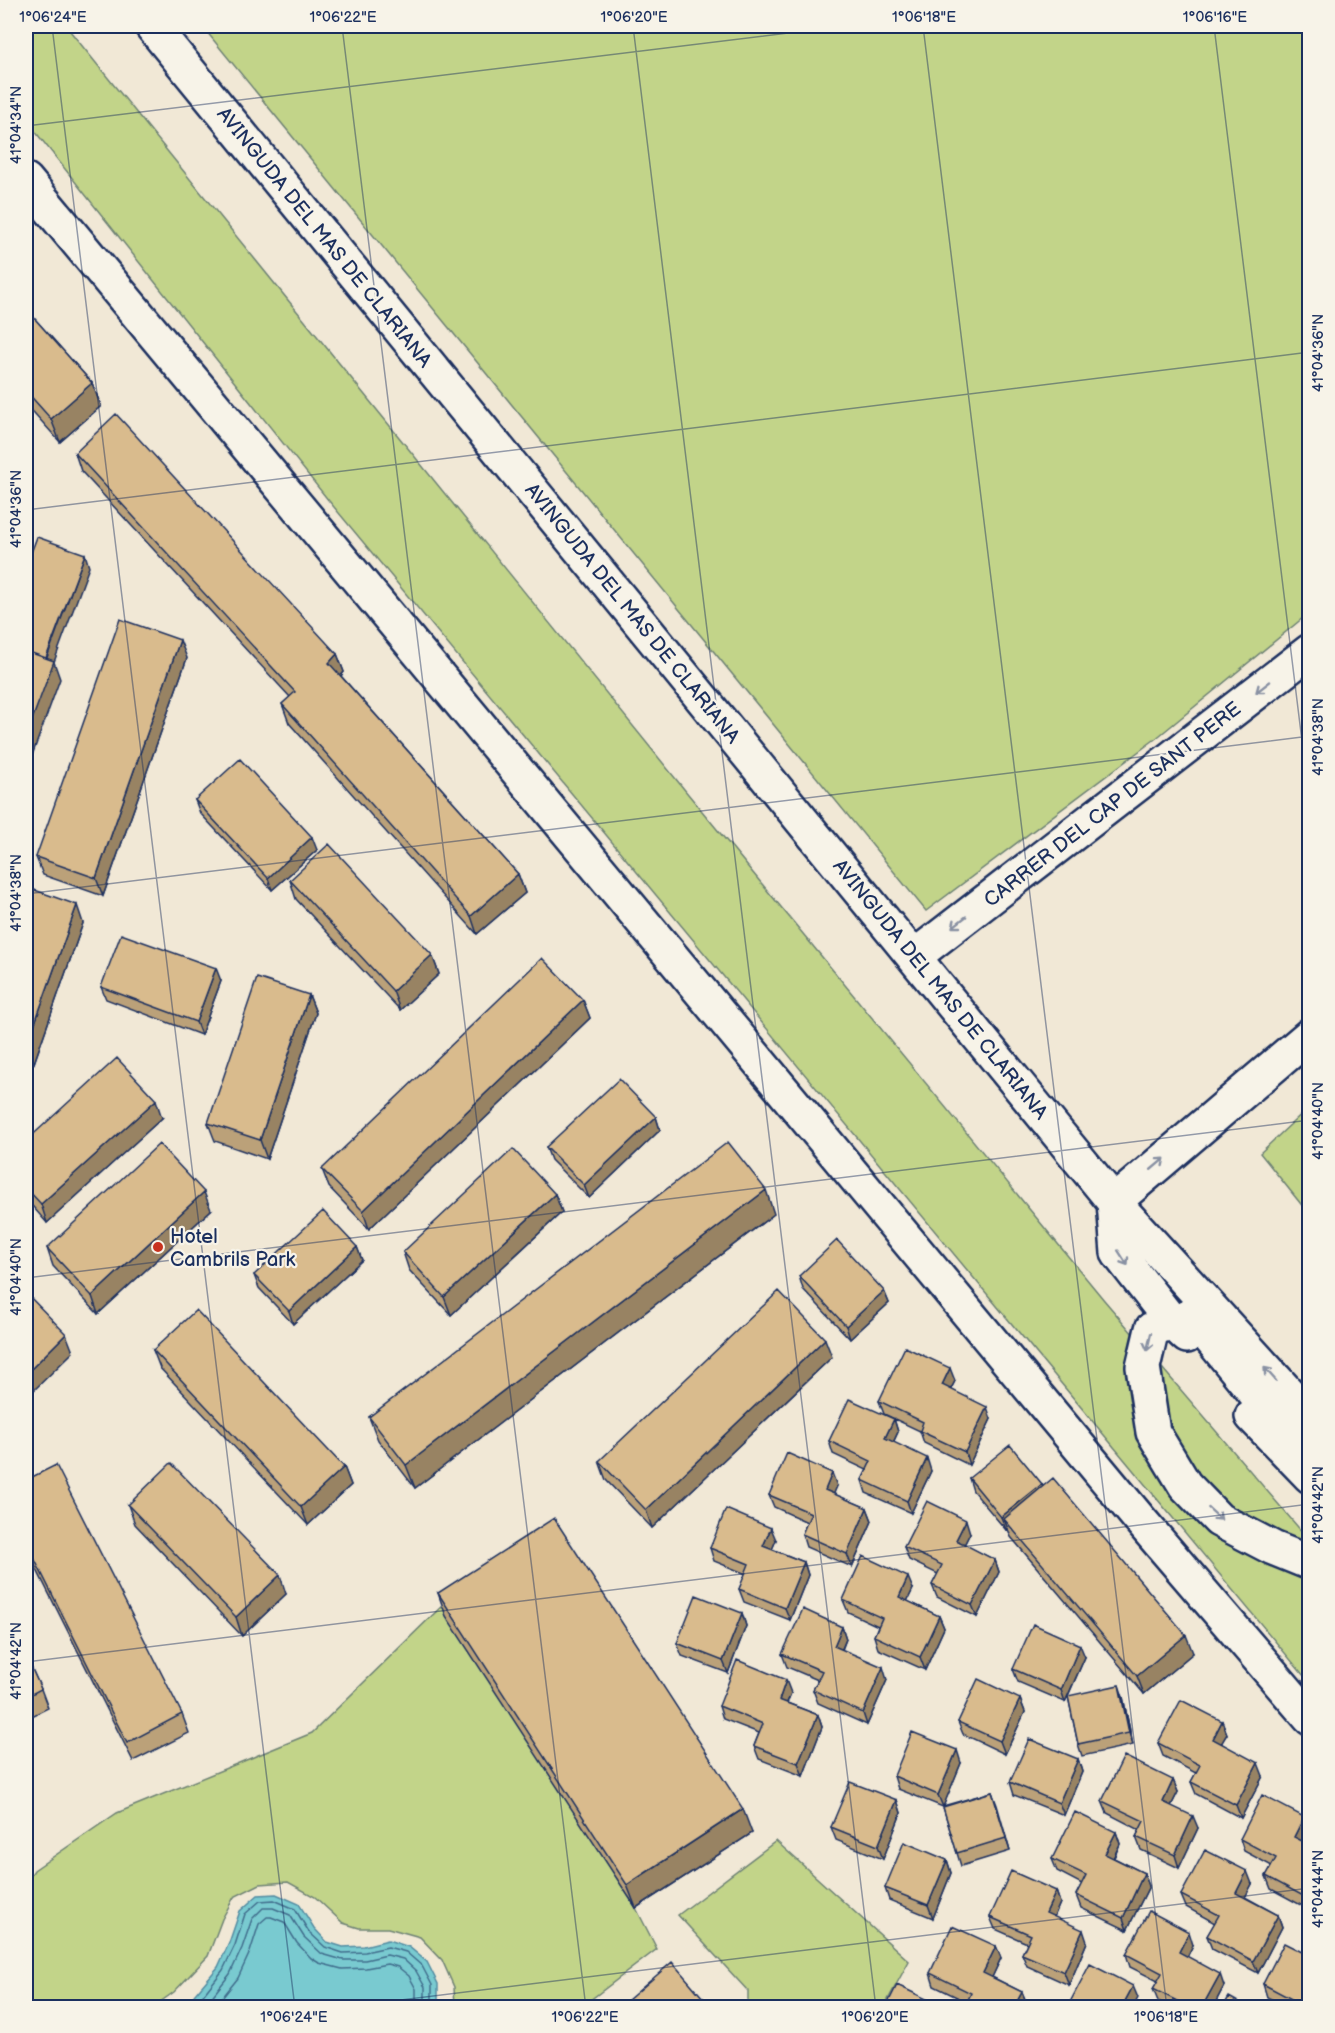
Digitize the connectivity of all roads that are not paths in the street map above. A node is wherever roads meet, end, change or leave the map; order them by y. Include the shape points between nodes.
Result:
1 (152, 26) edge
2 (26, 180) edge
3 (1310, 651) edge
4 (915, 956) junction
5 (1310, 1035) edge
6 (1114, 1202) junction
7 (1172, 1322) junction
8 (1310, 1417) edge
9 (1310, 1436) edge
10 (1310, 1476) edge
11 (1310, 1563) edge
12 (1310, 1718) edge

1 - 4 street, AVINGUDA DEL MAS DE CLARIANA
2 - 12 street via 1126,1503
3 -> 4 street, CARRER DEL CAP DE SANT PERE
4 - 6 street, AVINGUDA DEL MAS DE CLARIANA
6 -> 5 street
6 -> 7 street via 1118,1253
8 -> 6 street, AVINGUDA DEL MAS DE CLARIANA
7 - 9 street via 1192,1316 1278,1421
7 - 10 street via 1195,1343 1246,1409
7 -> 11 street via 1152,1329 1143,1367 1153,1432 1185,1485 1219,1520

